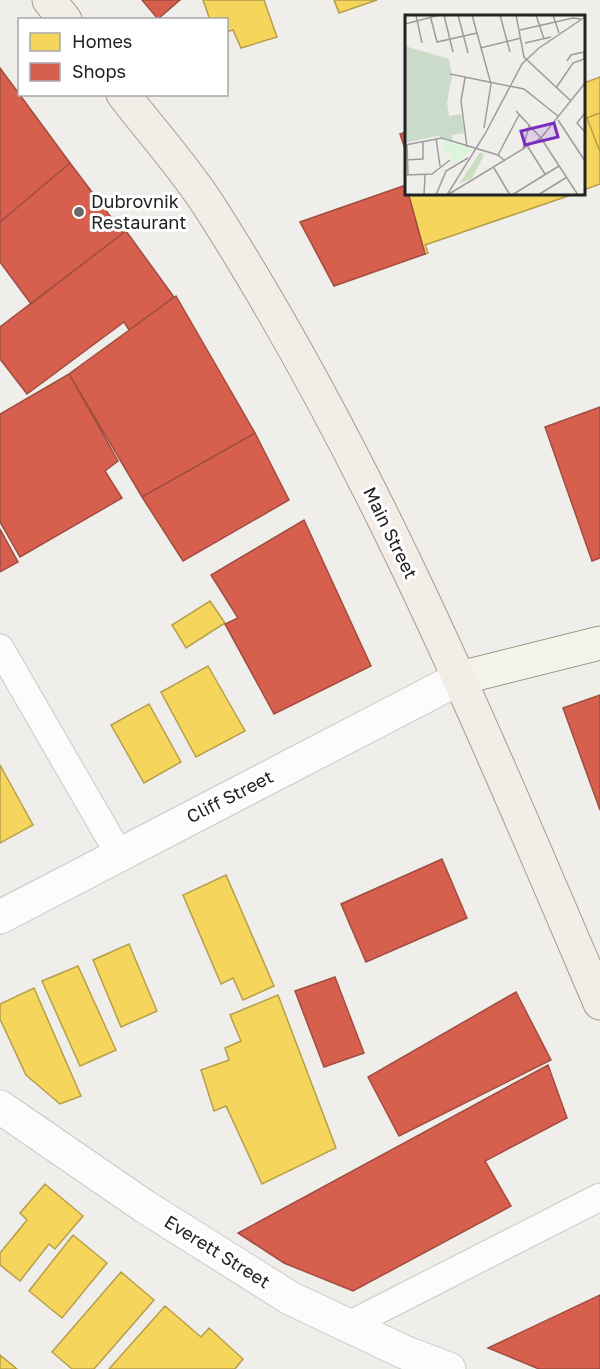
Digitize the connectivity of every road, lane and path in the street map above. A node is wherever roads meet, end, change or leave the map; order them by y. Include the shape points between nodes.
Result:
1 (49, 0) edge
2 (62, 18) edge
3 (125, 96) edge
4 (600, 643) edge
5 (0, 648) edge
6 (460, 678) junction
7 (119, 854) junction
8 (0, 917) edge
9 (600, 1004) edge
10 (0, 1107) edge
11 (600, 1197) edge
12 (349, 1325) junction
13 (449, 1369) edge

1 - 2 main road
3 - 6 main road, Main Street via 210,207 301,359 385,520
4 - 6 street
5 - 7 lane
6 - 7 street, Cliff Street
6 - 9 main road, Main Street
7 - 8 street, Cliff Street
10 - 12 street, Everett Street via 290,1298
11 - 12 lane
12 - 13 street, Everett Street

